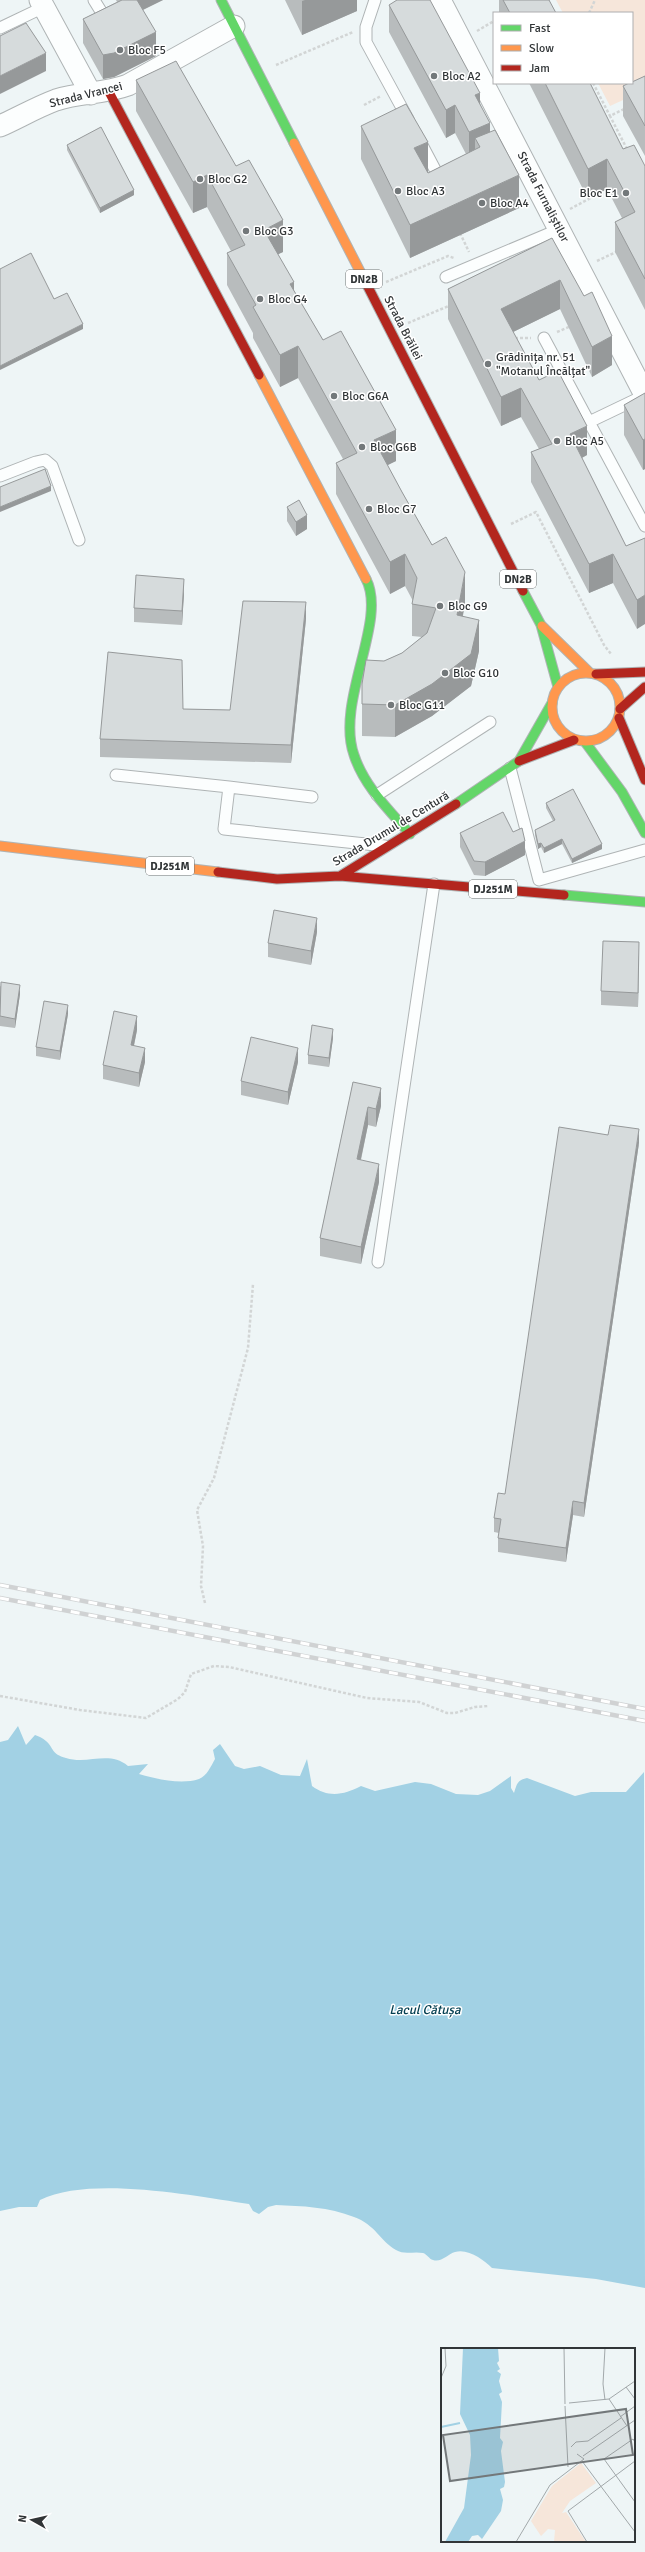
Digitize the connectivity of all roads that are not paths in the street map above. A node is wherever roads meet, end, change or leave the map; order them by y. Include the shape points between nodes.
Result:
1 (94, 0) edge
2 (221, 0) edge
3 (375, 0) edge
4 (440, 0) edge
5 (42, 4) edge
6 (102, 14) edge
7 (234, 26) junction
8 (0, 28) edge
9 (100, 93) junction
10 (0, 126) edge
11 (454, 173) edge
12 (557, 223) junction
13 (446, 277) dead end
14 (544, 338) road end
15 (645, 395) edge
16 (589, 422) junction
17 (0, 476) edge
18 (645, 526) edge
19 (79, 540) dead end
20 (541, 625) junction
21 (645, 672) edge
22 (593, 673) junction
23 (558, 686) junction
24 (645, 686) edge
25 (552, 703) junction
26 (619, 714) junction
27 (490, 722) dead end
28 (574, 740) junction
29 (585, 742) junction
30 (515, 764) junction
31 (116, 775) dead end
32 (645, 780) edge
33 (229, 787) junction
34 (377, 795) junction
35 (312, 797) dead end
36 (645, 833) edge
37 (410, 834) junction
38 (0, 846) edge
39 (389, 846) junction
40 (645, 850) edge
41 (340, 876) junction
42 (539, 880) junction
43 (434, 884) junction
44 (534, 892) junction
45 (645, 902) edge
46 (378, 1262) dead end

1 - 6 lane
2 - 7 main road, Strada Brăilei / DN2B
3 - 11 lane via 366,27 366,42 440,179
4 - 12 street, Strada Furnaliștilor via 509,149
5 - 8 lane
5 - 9 street
7 - 9 street, Strada Vrancei via 128,85
7 - 20 main road, Strada Brăilei / DN2B
9 - 10 street, Strada Vrancei via 55,100
9 - 34 main road via 368,582 372,612 350,706 349,725 351,746 362,774
12 - 13 lane
12 - 15 street, Strada Furnaliștilor
14 - 16 lane
15 - 16 lane
16 - 18 lane
17 - 19 lane via 45,460 52,466
20 - 22 main road, Strada Brăilei / DN2B
20 - 23 main road, Strada Brăilei / DN2B
21 - 22 main road
22 - 23 main road via 567,678
22 - 26 main road, Strada Brăilei / DN2B via 606,679 614,687 619,698
23 - 25 main road
24 - 26 main road
25 - 28 main road via 553,718 561,731
25 - 30 main road, Strada Drumul de Centură / DJ251M
26 - 29 main road via 614,728 606,735
26 - 32 main road, Strada Brăilei / DN2B
27 - 34 lane
28 - 29 main road
28 - 30 main road, Strada Drumul de Centură / DJ251M
29 - 36 main road via 622,792
30 - 37 main road, Strada Drumul de Centură / DJ251M
30 - 42 lane
31 - 33 lane
33 - 35 lane
33 - 39 lane via 224,829
34 - 37 main road
37 - 39 main road, Strada Drumul de Centură / DJ251M
38 - 41 main road, Strada Drumul de Centură / DJ251M via 277,879
39 - 41 main road, Strada Drumul de Centură / DJ251M
40 - 42 lane
41 - 43 main road, DJ251M
42 - 44 lane
43 - 44 main road, DJ251M
43 - 46 lane
44 - 45 main road, DJ251M

